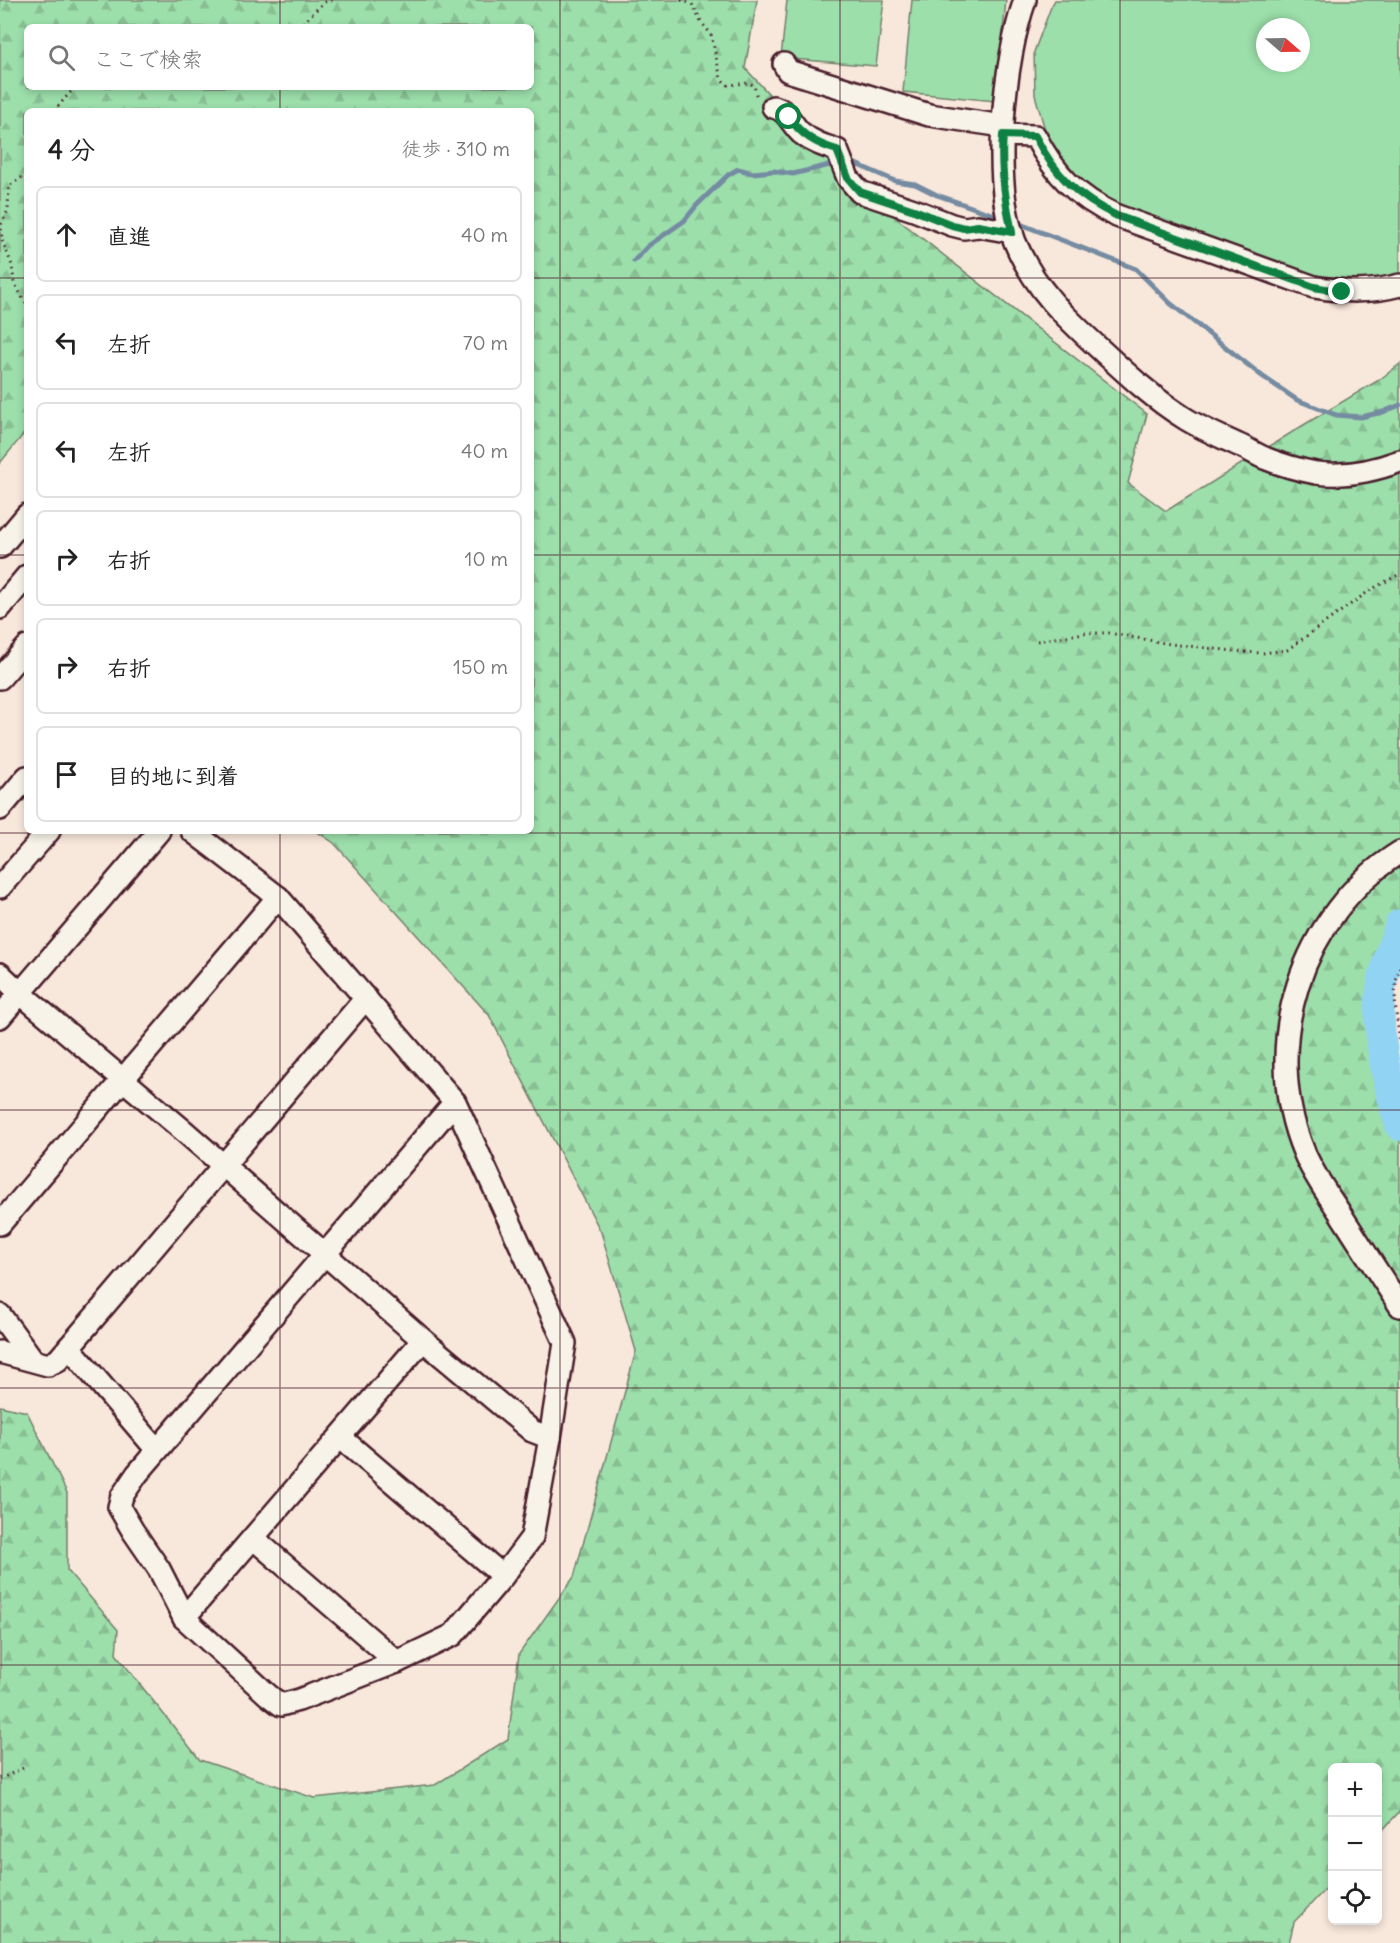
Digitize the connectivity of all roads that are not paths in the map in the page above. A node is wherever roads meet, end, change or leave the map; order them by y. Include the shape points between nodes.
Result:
1 (1025, 0) edge
2 (784, 64) dead end
3 (773, 107) road end
4 (1003, 130) junction
5 (1012, 232) junction
6 (1400, 285) edge
7 (1400, 461) edge
8 (24, 519) edge
9 (0, 547) edge
10 (24, 580) edge
11 (0, 608) edge
12 (24, 650) edge
13 (0, 678) edge
14 (24, 781) edge
15 (0, 809) edge
16 (45, 834) edge
17 (156, 834) edge
18 (196, 834) edge
19 (1400, 852) edge
20 (0, 887) edge
21 (278, 897) junction
22 (0, 974) edge
23 (20, 993) junction
24 (366, 998) junction
25 (0, 1017) edge
26 (123, 1080) junction
27 (455, 1102) junction
28 (222, 1166) junction
29 (0, 1224) edge
30 (325, 1255) junction
31 (1400, 1306) edge
32 (0, 1315) edge
33 (423, 1340) junction
34 (69, 1347) junction
35 (0, 1352) edge
36 (33, 1360) junction
37 (341, 1438) junction
38 (550, 1438) junction
39 (157, 1450) junction
40 (253, 1538) junction
41 (502, 1576) junction
42 (184, 1618) junction
43 (397, 1662) junction

1 - 4 street via 1017,22
2 - 4 street via 788,71 929,115
3 - 5 street via 781,109 800,132 816,143 837,150 848,178 860,192 952,225
4 - 5 street via 1001,151
4 - 6 street via 1035,136 1055,171 1074,190 1117,216 1314,287 1370,292
5 - 7 street via 1033,279 1063,315 1144,389 1185,418 1268,460 1316,473 1351,474
8 - 9 street
10 - 11 street
12 - 13 street
14 - 15 street
16 - 20 street
17 - 23 street
18 - 21 street
19 - 31 street via 1362,881 1318,936 1299,979 1289,1018 1285,1058 1287,1091 1304,1152
21 - 24 street
21 - 26 street
22 - 23 street
23 - 25 street
23 - 26 street
24 - 27 street
24 - 28 street
26 - 28 street
26 - 29 street
27 - 30 street
27 - 38 street via 565,1344
28 - 30 street
28 - 34 street
30 - 33 street
30 - 39 street
32 - 36 street
33 - 37 street
33 - 38 street via 532,1431
34 - 36 street via 48,1365
34 - 39 street
35 - 36 street
37 - 40 street
37 - 41 street
38 - 41 street via 532,1537
39 - 42 street via 127,1485 119,1507 159,1569
40 - 42 street
40 - 43 street
41 - 43 street via 453,1635
42 - 43 street via 281,1705

